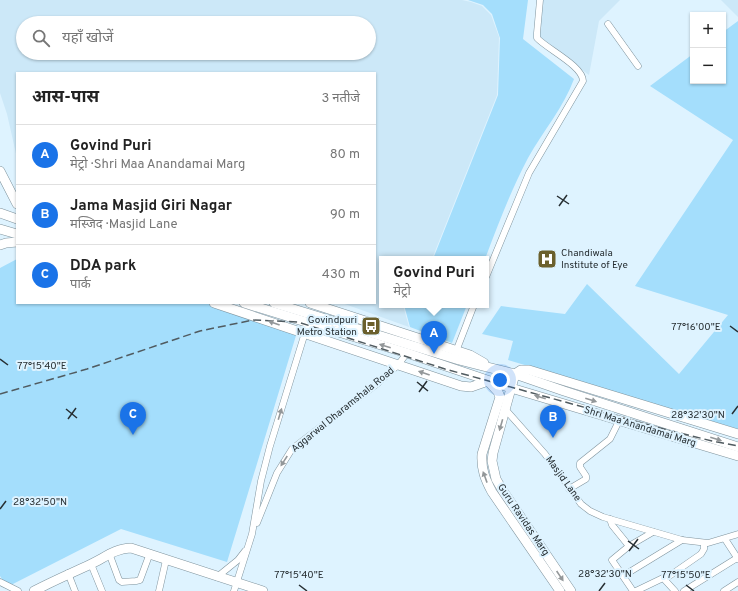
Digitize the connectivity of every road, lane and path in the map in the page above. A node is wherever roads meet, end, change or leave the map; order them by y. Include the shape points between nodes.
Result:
1 (540, 0) edge
2 (608, 24) dead end
3 (638, 66) dead end
4 (0, 171) edge
5 (16, 202) edge
6 (0, 213) edge
7 (16, 219) edge
8 (0, 229) edge
9 (16, 234) edge
10 (16, 242) edge
11 (0, 245) edge
12 (489, 270) edge
13 (217, 304) edge
14 (247, 304) edge
15 (278, 304) edge
16 (313, 304) edge
17 (473, 308) edge
18 (308, 323) junction
19 (304, 334) junction
20 (406, 353) junction
21 (455, 354) junction
22 (398, 365) junction
23 (515, 374) junction
24 (488, 381) junction
25 (511, 388) junction
26 (505, 409) junction
27 (620, 421) junction
28 (738, 434) edge
29 (738, 447) edge
30 (738, 456) edge
31 (569, 489) junction
32 (610, 519) junction
33 (653, 532) junction
34 (252, 534) junction
35 (738, 534) edge
36 (726, 539) junction
37 (682, 540) junction
38 (704, 544) junction
39 (629, 546) junction
40 (248, 549) junction
41 (110, 553) junction
42 (150, 553) junction
43 (738, 559) edge
44 (166, 560) junction
45 (91, 564) junction
46 (68, 573) junction
47 (623, 576) junction
48 (217, 577) junction
49 (665, 579) junction
50 (0, 582) edge
51 (738, 582) edge
52 (236, 587) edge
53 (18, 591) edge
54 (34, 591) edge
55 (75, 591) edge
56 (102, 591) edge
57 (159, 591) edge
58 (263, 591) edge
59 (560, 591) edge
60 (571, 591) edge
61 (635, 591) edge
62 (675, 591) edge
63 (684, 591) edge
64 (724, 591) edge

1 - 12 street via 537,38 577,69 583,81 529,173
2 - 3 street
4 - 5 main road
6 - 7 main road
8 - 9 main road
10 - 11 main road
19 -> 13 main road
14 - 18 main road, Shri Maa Anandamai Marg
15 - 21 main road
16 - 21 main road
17 - 21 street
18 - 19 street
20 -> 18 main road, Shri Maa Anandamai Marg
19 - 22 main road
34 -> 19 street via 270,446
20 - 22 street, Aggarwal Dharamshala Road
20 - 24 main road, Shri Maa Anandamai Marg
21 - 23 main road, Shri Maa Anandamai Marg via 470,355 487,366
24 -> 22 main road via 466,387
22 -> 34 street, Aggarwal Dharamshala Road via 292,449 277,473
23 - 25 main road, Guru Ravidas Marg
23 - 28 main road via 521,370 529,370
23 -> 29 main road, Shri Maa Anandamai Marg
24 - 25 main road, Shri Maa Anandamai Marg
59 -> 24 main road, Guru Ravidas Marg via 492,492 482,470 482,454 500,397
25 - 26 main road, Guru Ravidas Marg
27 -> 25 main road, Shri Maa Anandamai Marg
26 - 31 street, Masjid Lane via 545,454
26 -> 60 main road, Guru Ravidas Marg via 493,453 496,479
27 - 30 main road, Shri Maa Anandamai Marg
27 - 31 street via 610,440 580,462 586,479
31 - 32 street, Masjid Lane via 585,508
32 - 33 street, Masjid Lane
32 - 39 street
33 - 37 street, Masjid Lane
33 - 39 street
34 - 40 street
35 - 36 street
36 - 38 street
36 - 43 street
37 - 38 street, Masjid Lane
37 - 47 street
38 - 49 street via 701,554
39 - 47 street via 612,560
40 - 48 street
40 - 52 street
41 - 42 main road via 131,548
41 - 42 street via 117,578 122,582 140,580
41 - 45 main road
42 - 44 main road
43 - 63 street
44 - 48 main road
44 - 57 street
45 - 46 main road
45 - 56 street
46 - 54 main road
46 - 55 street
47 - 61 street
48 - 52 main road
49 - 61 street
49 - 62 street
50 - 53 street
51 - 64 street
52 - 58 main road

